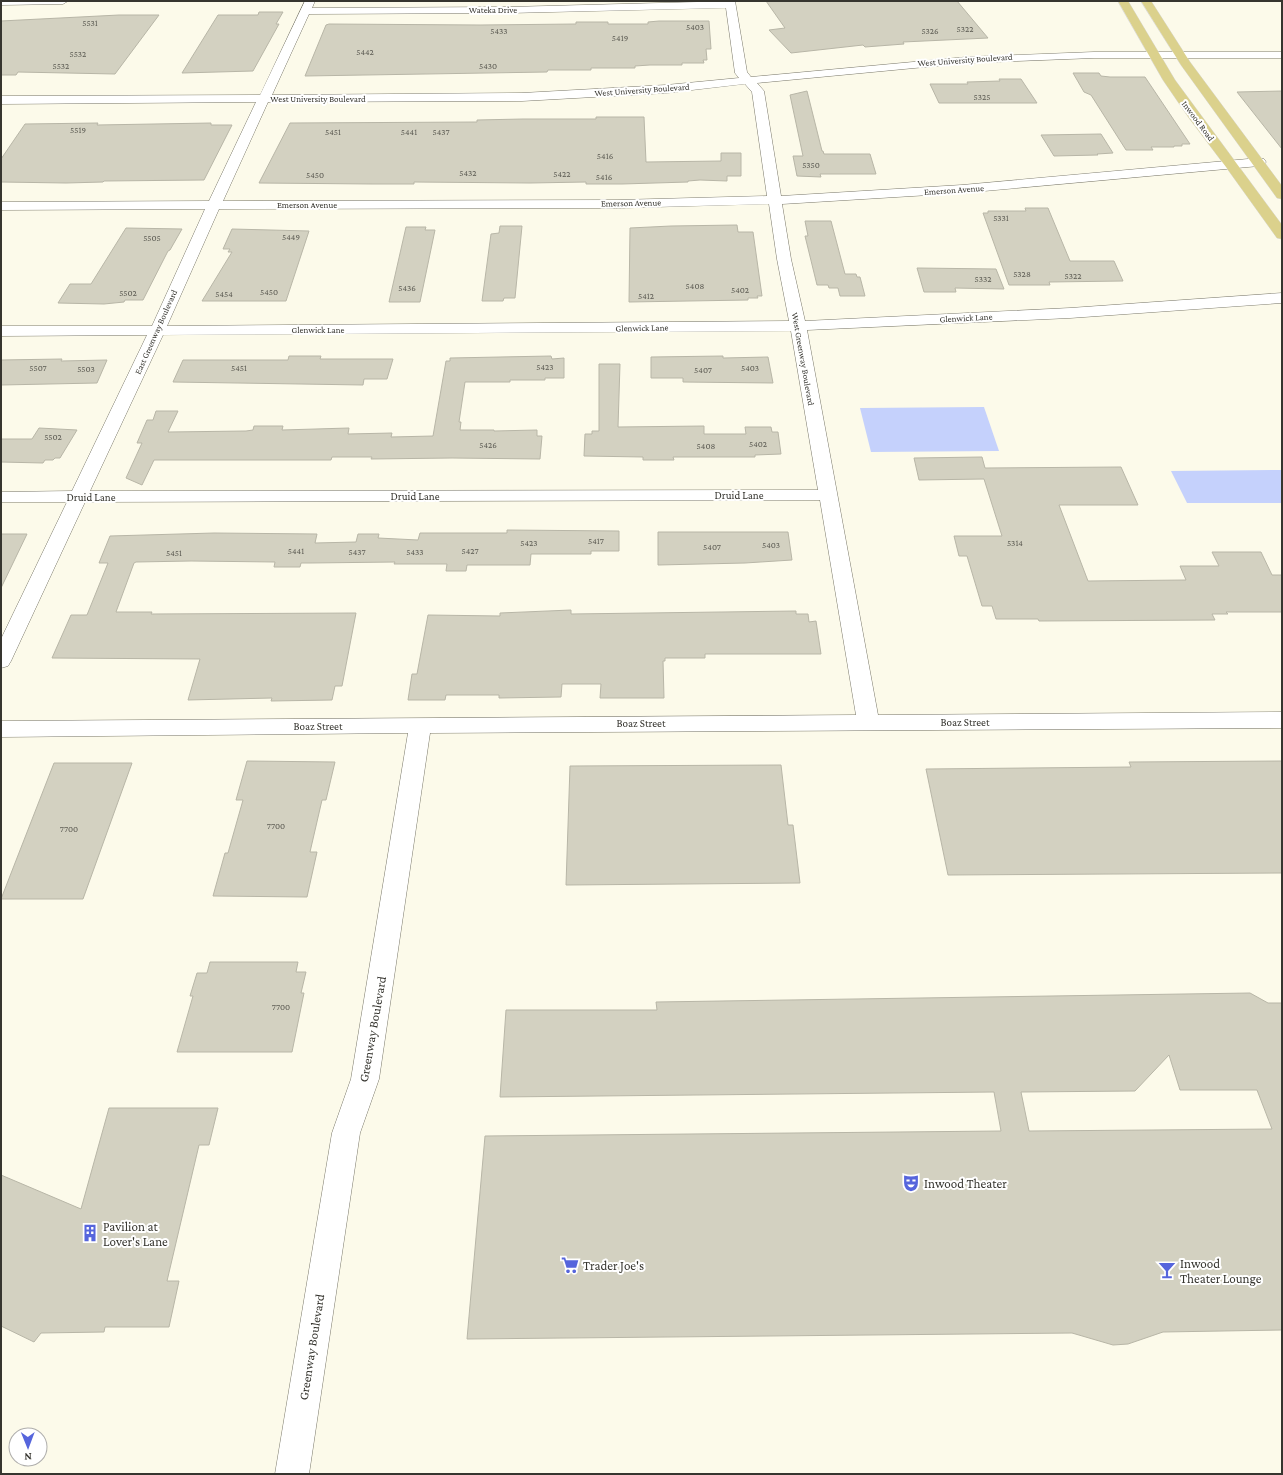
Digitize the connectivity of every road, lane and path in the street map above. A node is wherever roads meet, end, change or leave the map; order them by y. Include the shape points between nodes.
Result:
1 (63, 1) edge
2 (1123, 1) edge
3 (1146, 1) edge
4 (1, 2) edge
5 (730, 3) edge
6 (307, 6) edge
7 (1155, 55) junction
8 (1181, 55) junction
9 (1282, 55) edge
10 (748, 81) junction
11 (263, 99) junction
12 (1, 100) edge
13 (1259, 162) junction
14 (1231, 164) junction
15 (1282, 195) edge
16 (774, 200) junction
17 (214, 205) junction
18 (1, 206) edge
19 (1282, 236) edge
20 (1282, 298) edge
21 (798, 326) junction
22 (1, 331) edge
23 (157, 331) junction
24 (828, 495) junction
25 (1, 497) edge
26 (79, 497) junction
27 (1, 661) edge
28 (1282, 720) edge
29 (868, 722) junction
30 (420, 725) junction
31 (1, 729) edge
32 (292, 1474) edge

1 - 4 street
2 - 7 main road, Inwood Road
3 - 8 main road
5 - 6 street, Wateka Drive via 509,10
5 - 10 street, West Greenway Boulevard via 741,73
6 - 11 street, East Greenway Boulevard
7 - 8 street, West University Boulevard
7 - 10 street, West University Boulevard via 1036,56 952,61
7 - 14 main road, Inwood Road via 1193,115
8 - 9 street, West University Boulevard
8 - 13 main road
10 - 11 street, West University Boulevard via 620,93 522,97
10 - 16 street, West Greenway Boulevard via 758,91
11 - 12 street, West University Boulevard
11 - 17 street, East Greenway Boulevard
13 - 14 street, Emerson Avenue
13 - 15 main road
14 - 16 street, Emerson Avenue via 962,189
14 - 19 main road, Inwood Road
16 - 17 street, Emerson Avenue via 618,204
16 - 21 street, West Greenway Boulevard
17 - 18 street, Emerson Avenue
17 - 23 street, East Greenway Boulevard
20 - 21 street, Glenwick Lane via 1070,313
21 - 23 street, Glenwick Lane
21 - 24 street, West Greenway Boulevard
22 - 23 street, Glenwick Lane
23 - 26 street, East Greenway Boulevard
24 - 26 street, Druid Lane
24 - 29 street, West Greenway Boulevard
25 - 26 street, Druid Lane
26 - 27 street, East Greenway Boulevard
28 - 29 street, Boaz Street
29 - 30 street, Boaz Street
30 - 31 street, Boaz Street
30 - 32 street, Greenway Boulevard via 365,1079 346,1133

